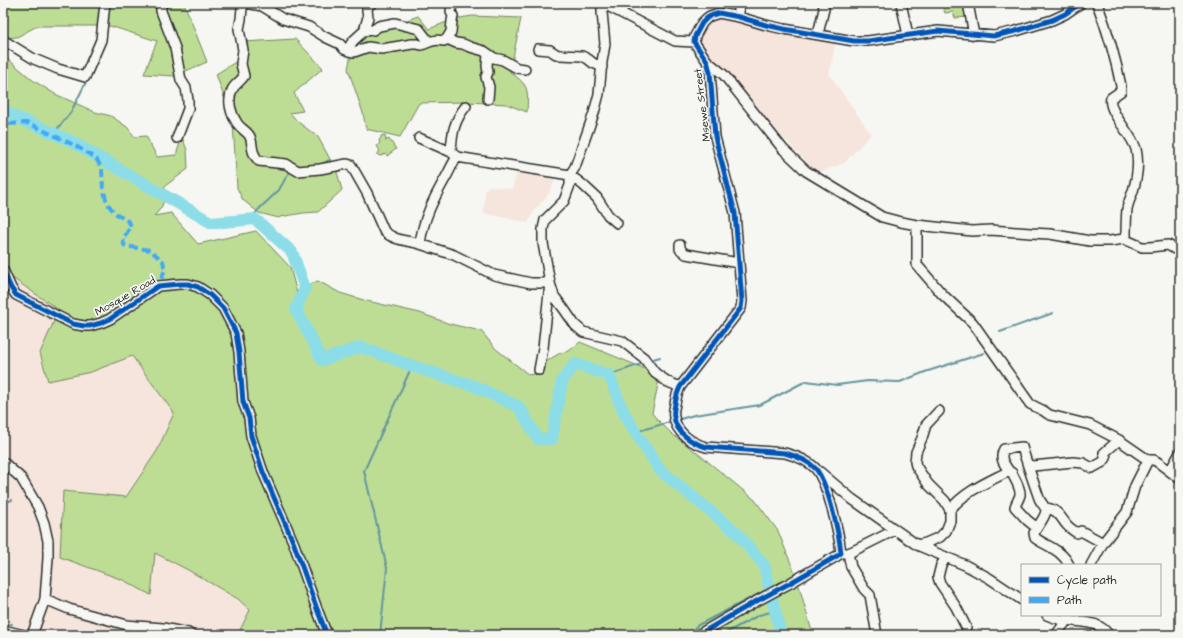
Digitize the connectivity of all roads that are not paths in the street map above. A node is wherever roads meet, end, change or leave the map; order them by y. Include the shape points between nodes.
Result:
1 (104, 3) edge
2 (161, 3) edge
3 (246, 3) edge
4 (372, 3) edge
5 (452, 3) edge
6 (602, 3) edge
7 (624, 3) edge
8 (739, 3) edge
9 (824, 3) edge
10 (902, 3) edge
11 (968, 3) edge
12 (1081, 3) edge
13 (1097, 3) edge
14 (621, 13) junction
15 (739, 17) junction
16 (364, 31) junction
17 (818, 34) junction
18 (908, 35) junction
19 (974, 35) junction
20 (3, 40) edge
21 (446, 40) junction
22 (429, 42) junction
23 (694, 42) junction
24 (538, 49) dead end
25 (347, 50) junction
26 (488, 55) junction
27 (707, 61) junction
28 (602, 66) junction
29 (525, 69) dead end
30 (488, 99) dead end
31 (466, 106) dead end
32 (177, 138) dead end
33 (419, 138) dead end
34 (454, 154) junction
35 (570, 175) junction
36 (617, 223) dead end
37 (917, 225) junction
38 (1126, 240) junction
39 (420, 244) junction
40 (680, 245) dead end
41 (1180, 252) edge
42 (739, 263) junction
43 (3, 270) edge
44 (550, 284) junction
45 (539, 370) dead end
46 (680, 387) junction
47 (939, 410) dead end
48 (1119, 440) junction
49 (1180, 454) edge
50 (1148, 460) junction
51 (3, 462) edge
52 (1028, 465) junction
53 (816, 469) junction
54 (1010, 471) junction
55 (1170, 471) junction
56 (1180, 479) edge
57 (1046, 508) junction
58 (950, 510) junction
59 (1037, 528) junction
60 (895, 530) junction
61 (1103, 543) junction
62 (917, 545) junction
63 (844, 553) junction
64 (946, 558) junction
65 (1068, 564) edge
66 (1092, 564) edge
67 (45, 599) junction
68 (1021, 599) edge
69 (1049, 616) edge
70 (1068, 617) edge
71 (966, 627) dead end
72 (3, 630) edge
73 (24, 635) edge
74 (32, 635) edge
75 (192, 635) edge
76 (327, 635) edge
77 (698, 635) edge
78 (877, 635) edge
79 (1056, 635) edge
80 (1109, 635) edge

1 - 20 street via 101,40 85,77 34,59
2 - 32 street via 161,11 175,48 188,100 188,109
3 - 25 street via 262,6 283,19 309,27
3 - 39 street via 242,8 239,29 244,76 232,90 229,105 238,124 250,136 254,156 259,161 286,164 298,171 351,165 384,231 395,239
4 - 16 street via 367,8 368,18
5 - 21 street via 451,32
6 - 14 street
6 - 28 street via 605,44
7 - 14 street
8 - 15 street
9 - 17 street
10 - 18 street
11 - 19 street
12 - 19 street via 1058,18 1016,31 994,36
13 - 38 street via 1111,42 1121,86 1121,90 1110,102 1136,148 1137,163 1126,219
14 - 23 street via 675,41
15 - 17 street via 778,28
15 - 23 street via 719,13 710,16 702,23
16 - 22 street via 395,23 419,30
16 - 25 street
17 - 18 street via 854,41
18 - 19 street via 938,31
21 - 22 street
21 - 26 street via 464,44
22 - 25 street via 382,49 367,47 354,52
23 - 27 street, Msewe Street
24 - 28 street via 550,50 560,55 582,56
26 - 29 street
26 - 30 street
27 - 37 street via 724,75 783,149 806,171 882,217
27 - 42 street, Msewe Street via 715,137 736,213
28 - 35 street via 594,113
31 - 34 street via 452,132
33 - 34 street
34 - 35 street
34 - 39 street via 422,231
35 - 36 street via 597,198 608,215
35 - 44 street via 570,185 564,201 545,220 542,229
37 - 38 street via 972,231 1057,235 1090,241
37 - 48 street via 917,265 942,294 973,323 1030,404 1050,415 1090,425
38 - 41 street via 1142,247 1168,246
39 - 44 street via 454,255 494,274 531,283
40 - 42 street via 680,249 686,254
42 - 46 street, Msewe Street via 742,294 740,308
43 - 76 street, Mosque Road via 16,295 73,324 84,326 110,319 158,286 180,284 198,287 223,308 236,334 243,402 249,418 251,436
44 - 45 street
44 - 46 street via 554,296 583,332 622,341 644,358 655,374
46 - 53 street, Msewe Street via 676,394 673,415 676,425 689,440 706,447 785,453 797,456
47 - 58 street via 926,425 916,452 916,466
48 - 50 street
48 - 52 street via 1104,453 1106,458 1103,462 1092,468 1073,462
49 - 55 street
50 - 55 street via 1154,460
50 - 61 street via 1135,486 1127,512
51 - 67 street via 21,478 44,523 48,540
52 - 54 street via 1022,447 1004,449 1003,462
52 - 57 street via 1039,498
53 - 60 street
53 - 63 street via 828,494
54 - 58 street via 967,493
54 - 59 street via 1020,490 1015,507
55 - 56 street
57 - 59 street
57 - 61 street via 1057,512 1077,533 1081,531
58 - 62 street via 946,531 940,537
59 - 65 street via 1035,538 1055,550
60 - 62 street
60 - 63 street
61 - 66 street
62 - 64 street
63 - 77 street
63 - 78 street via 870,595
64 - 68 street via 989,578
64 - 71 street via 938,577
67 - 74 street
67 - 75 street via 69,609 127,624 171,629
69 - 70 street
70 - 79 street
70 - 80 street via 1096,624
72 - 73 street

